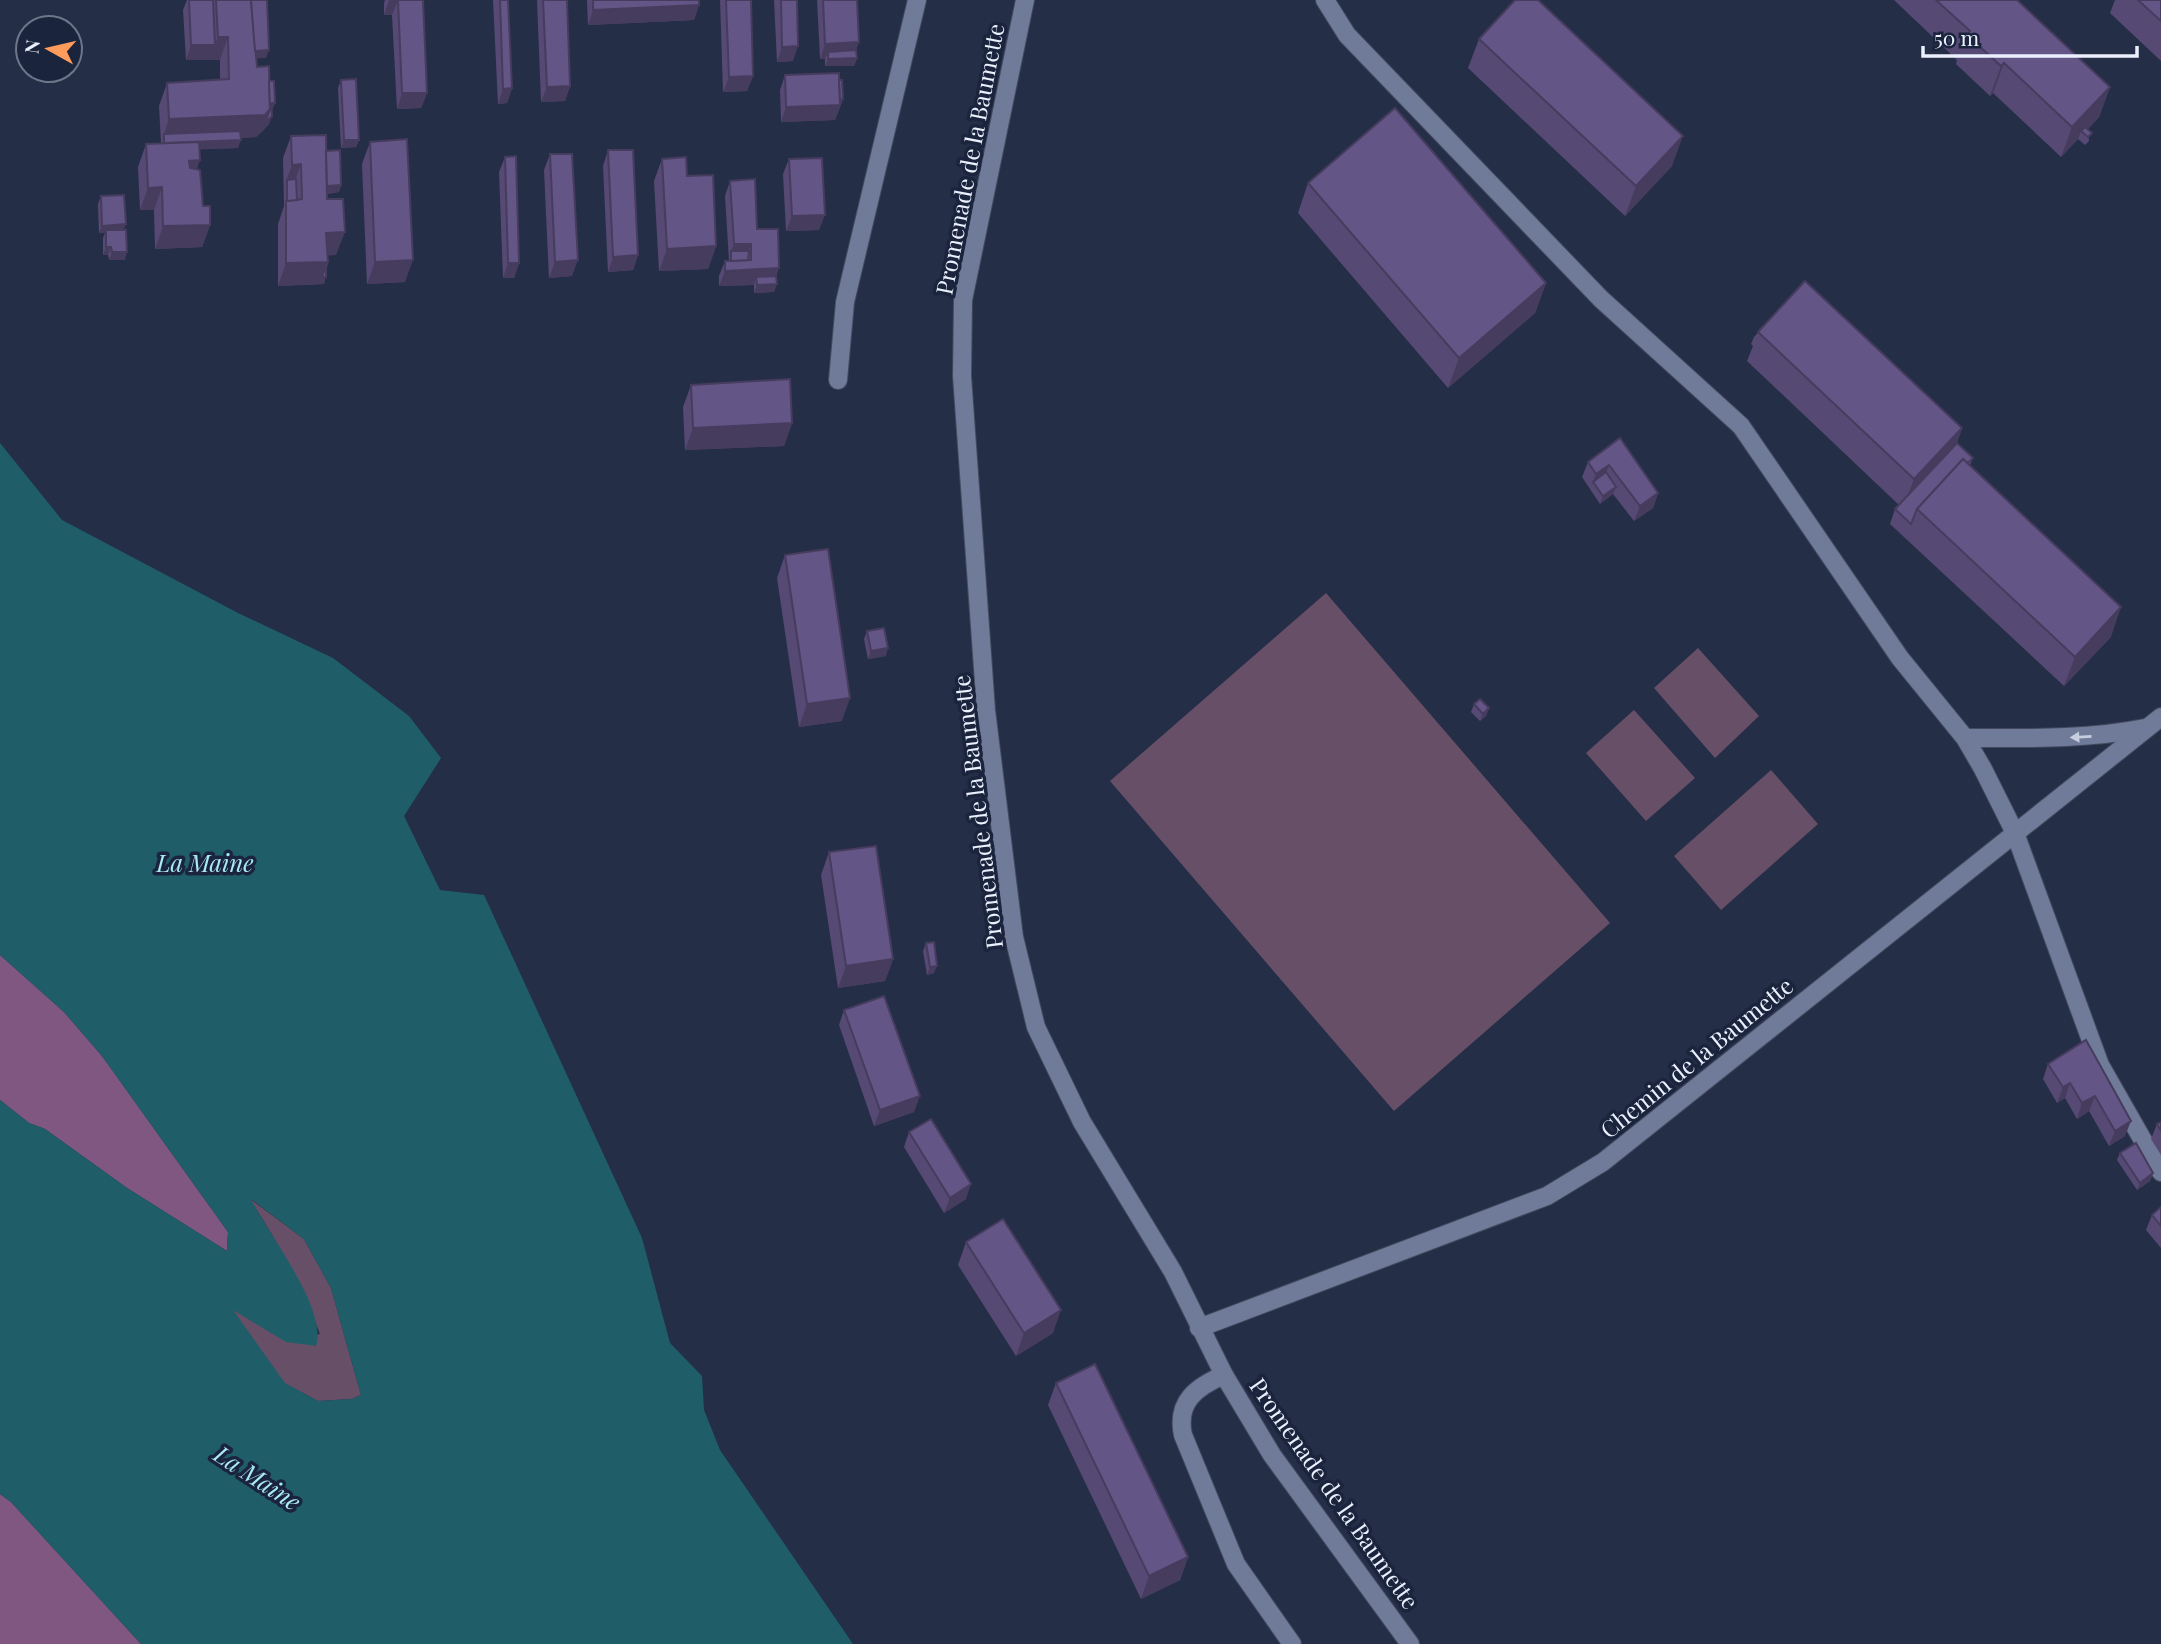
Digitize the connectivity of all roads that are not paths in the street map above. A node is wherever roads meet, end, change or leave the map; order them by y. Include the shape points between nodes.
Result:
1 (917, 0) edge
2 (1026, 0) edge
3 (1325, 0) edge
4 (838, 380) dead end
5 (2155, 723) edge
6 (1965, 738) junction
7 (2015, 834) junction
8 (2161, 1172) edge
9 (1199, 1328) junction
10 (1224, 1375) junction
11 (1292, 1644) edge
12 (1410, 1644) edge

1 - 4 street via 845,302
2 - 9 street, Promenade de la Baumette via 963,300 962,376 999,833 1014,937 1035,1027 1082,1122 1173,1272
3 - 6 street via 1348,35 1601,299 1741,426 1900,658
5 -> 6 street via 2104,736
5 - 7 street, Chemin de la Baumette
6 - 7 street
7 - 8 street via 2100,1065
7 - 9 street, Chemin de la Baumette via 1603,1162 1546,1196
9 - 10 street, Promenade de la Baumette
10 - 11 street via 1190,1395 1181,1414 1183,1435 1236,1563
10 - 12 street, Promenade de la Baumette via 1272,1455

